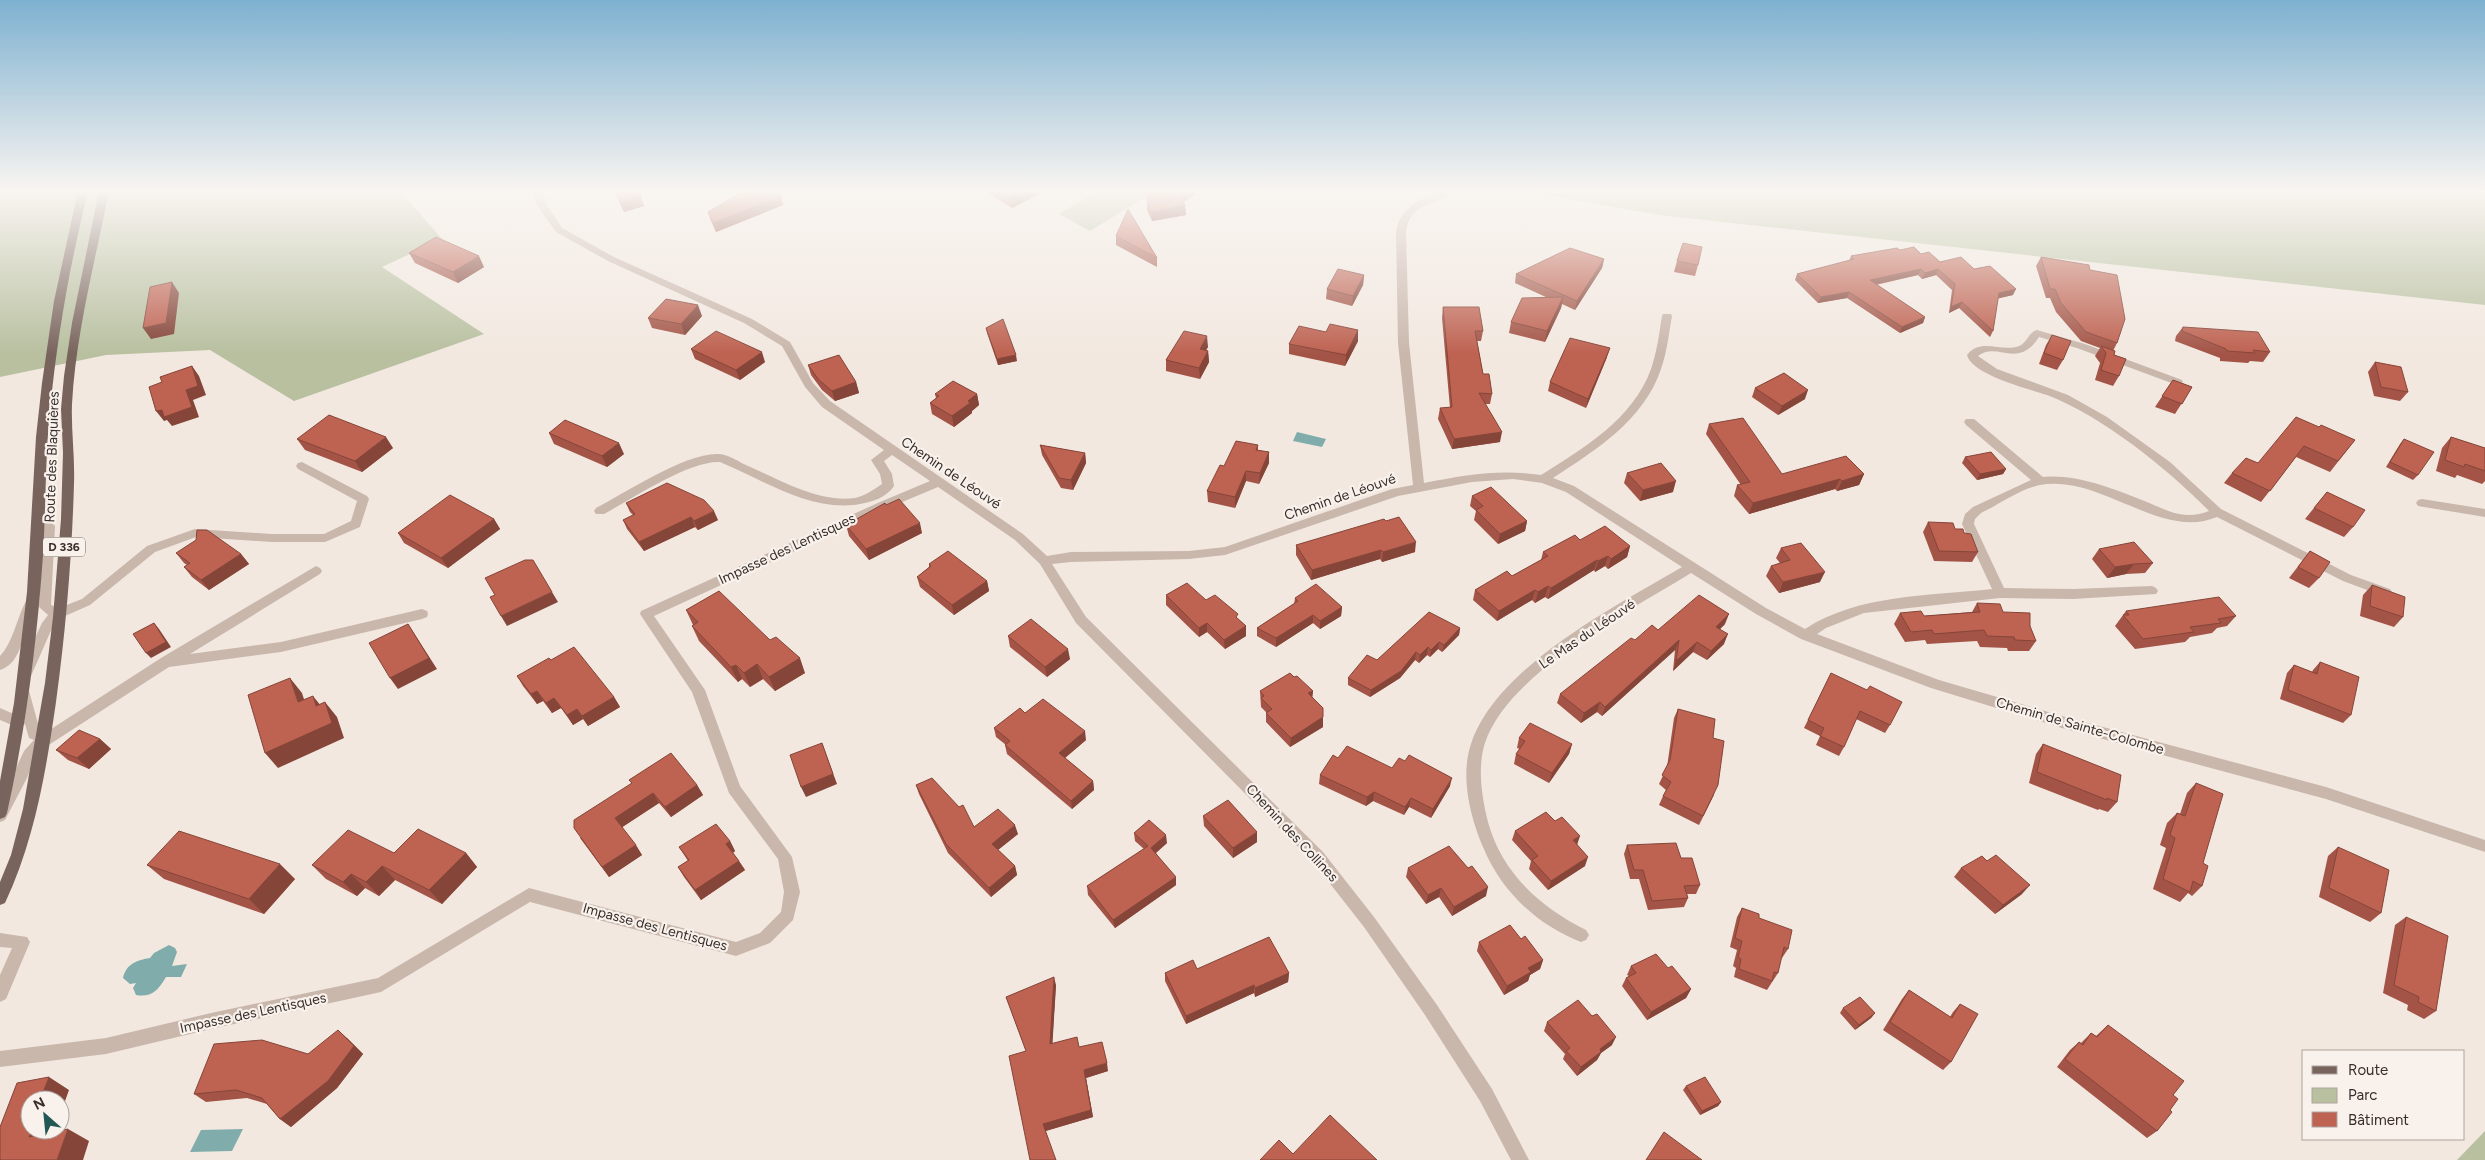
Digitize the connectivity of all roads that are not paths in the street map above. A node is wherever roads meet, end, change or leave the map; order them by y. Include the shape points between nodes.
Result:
1 (72, 245) edge
2 (93, 245) edge
3 (586, 245) edge
4 (1402, 245) edge
5 (1668, 316) dead end
6 (2178, 382) edge
7 (1970, 422) dead end
8 (892, 450) junction
9 (302, 466) dead end
10 (1543, 479) junction
11 (2040, 481) junction
12 (940, 482) junction
13 (1419, 486) junction
14 (2422, 503) dead end
15 (600, 512) dead end
16 (2217, 512) junction
17 (2485, 513) edge
18 (39, 517) junction
19 (1044, 561) junction
20 (1691, 567) junction
21 (316, 571) dead end
22 (2152, 591) dead end
23 (2000, 593) junction
24 (2391, 594) edge
25 (33, 599) junction
26 (60, 613) junction
27 (422, 614) dead end
28 (1806, 635) junction
29 (166, 662) junction
30 (0, 665) edge
31 (24, 675) junction
32 (23, 691) junction
33 (0, 714) edge
34 (18, 722) junction
35 (44, 739) junction
36 (0, 815) edge
37 (2485, 846) edge
38 (0, 898) edge
39 (1580, 935) dead end
40 (0, 940) edge
41 (0, 994) edge
42 (0, 1059) edge
43 (1520, 1160) edge

1 - 18 main road, Route des Blaquières / D 336 via 49,358
2 - 26 main road, Route des Blaquières / D 336 via 72,349
3 - 8 street, Chemin de Léouvé via 748,321 786,344 809,385 826,404
4 - 13 street via 1403,346
5 - 10 street via 1656,369 1646,392 1623,422 1583,454
6 - 16 street via 2037,333 2020,350 1981,349 1972,355 1989,370 2028,383 2083,409 2145,450
7 - 11 street
8 - 12 street, Chemin de Léouvé
8 - 15 street via 877,460 886,474 888,486 864,502 849,504 816,498 717,458 694,463
9 - 26 street via 363,499 356,524 325,538 195,533 150,549 86,602
10 - 13 street, Chemin de Léouvé via 1513,475
10 - 20 street, Chemin de Léouvé via 1570,489
11 - 16 street via 2076,484 2120,495 2184,520 2196,521
11 - 23 street via 1977,510 1969,517 1968,524
12 - 19 street, Chemin de Léouvé via 1019,537
12 - 42 street, Impasse des Lentisques via 646,614 698,690 734,788 785,857 792,892 788,915 766,938 736,950 529,895 381,985 106,1046
13 - 19 street, Chemin de Léouvé via 1224,551
14 - 17 street
16 - 24 street via 2348,578
18 - 25 main road, Route des Blaquières / D 336
18 - 26 street via 49,526 45,607
19 - 43 street, Chemin des Collines via 1081,620 1265,802 1334,877 1431,1010 1486,1095
20 - 28 street, Chemin de Sainte-Colombe
20 - 39 street, Le Mas du Léouvé via 1558,651 1524,678 1495,710 1478,743 1475,778 1479,819 1493,855 1521,896 1554,924
21 - 29 street
22 - 23 street
23 - 28 street via 1864,608 1821,625
25 - 30 street via 14,648
25 - 31 main road, Route des Blaquières / D 336
26 - 31 street via 48,623
26 - 35 main road, Route des Blaquières / D 336
27 - 29 street via 281,647
28 - 37 street, Chemin de Sainte-Colombe via 1936,684 2062,722 2326,793
29 - 35 street
31 - 32 main road, Route des Blaquières / D 336
32 - 34 main road, Route des Blaquières / D 336
32 - 35 street via 34,734
33 - 34 street
34 - 36 main road, Route des Blaquières / D 336
35 - 36 street via 29,755
35 - 38 main road, Route des Blaquières / D 336 via 22,839
40 - 41 street via 22,942

